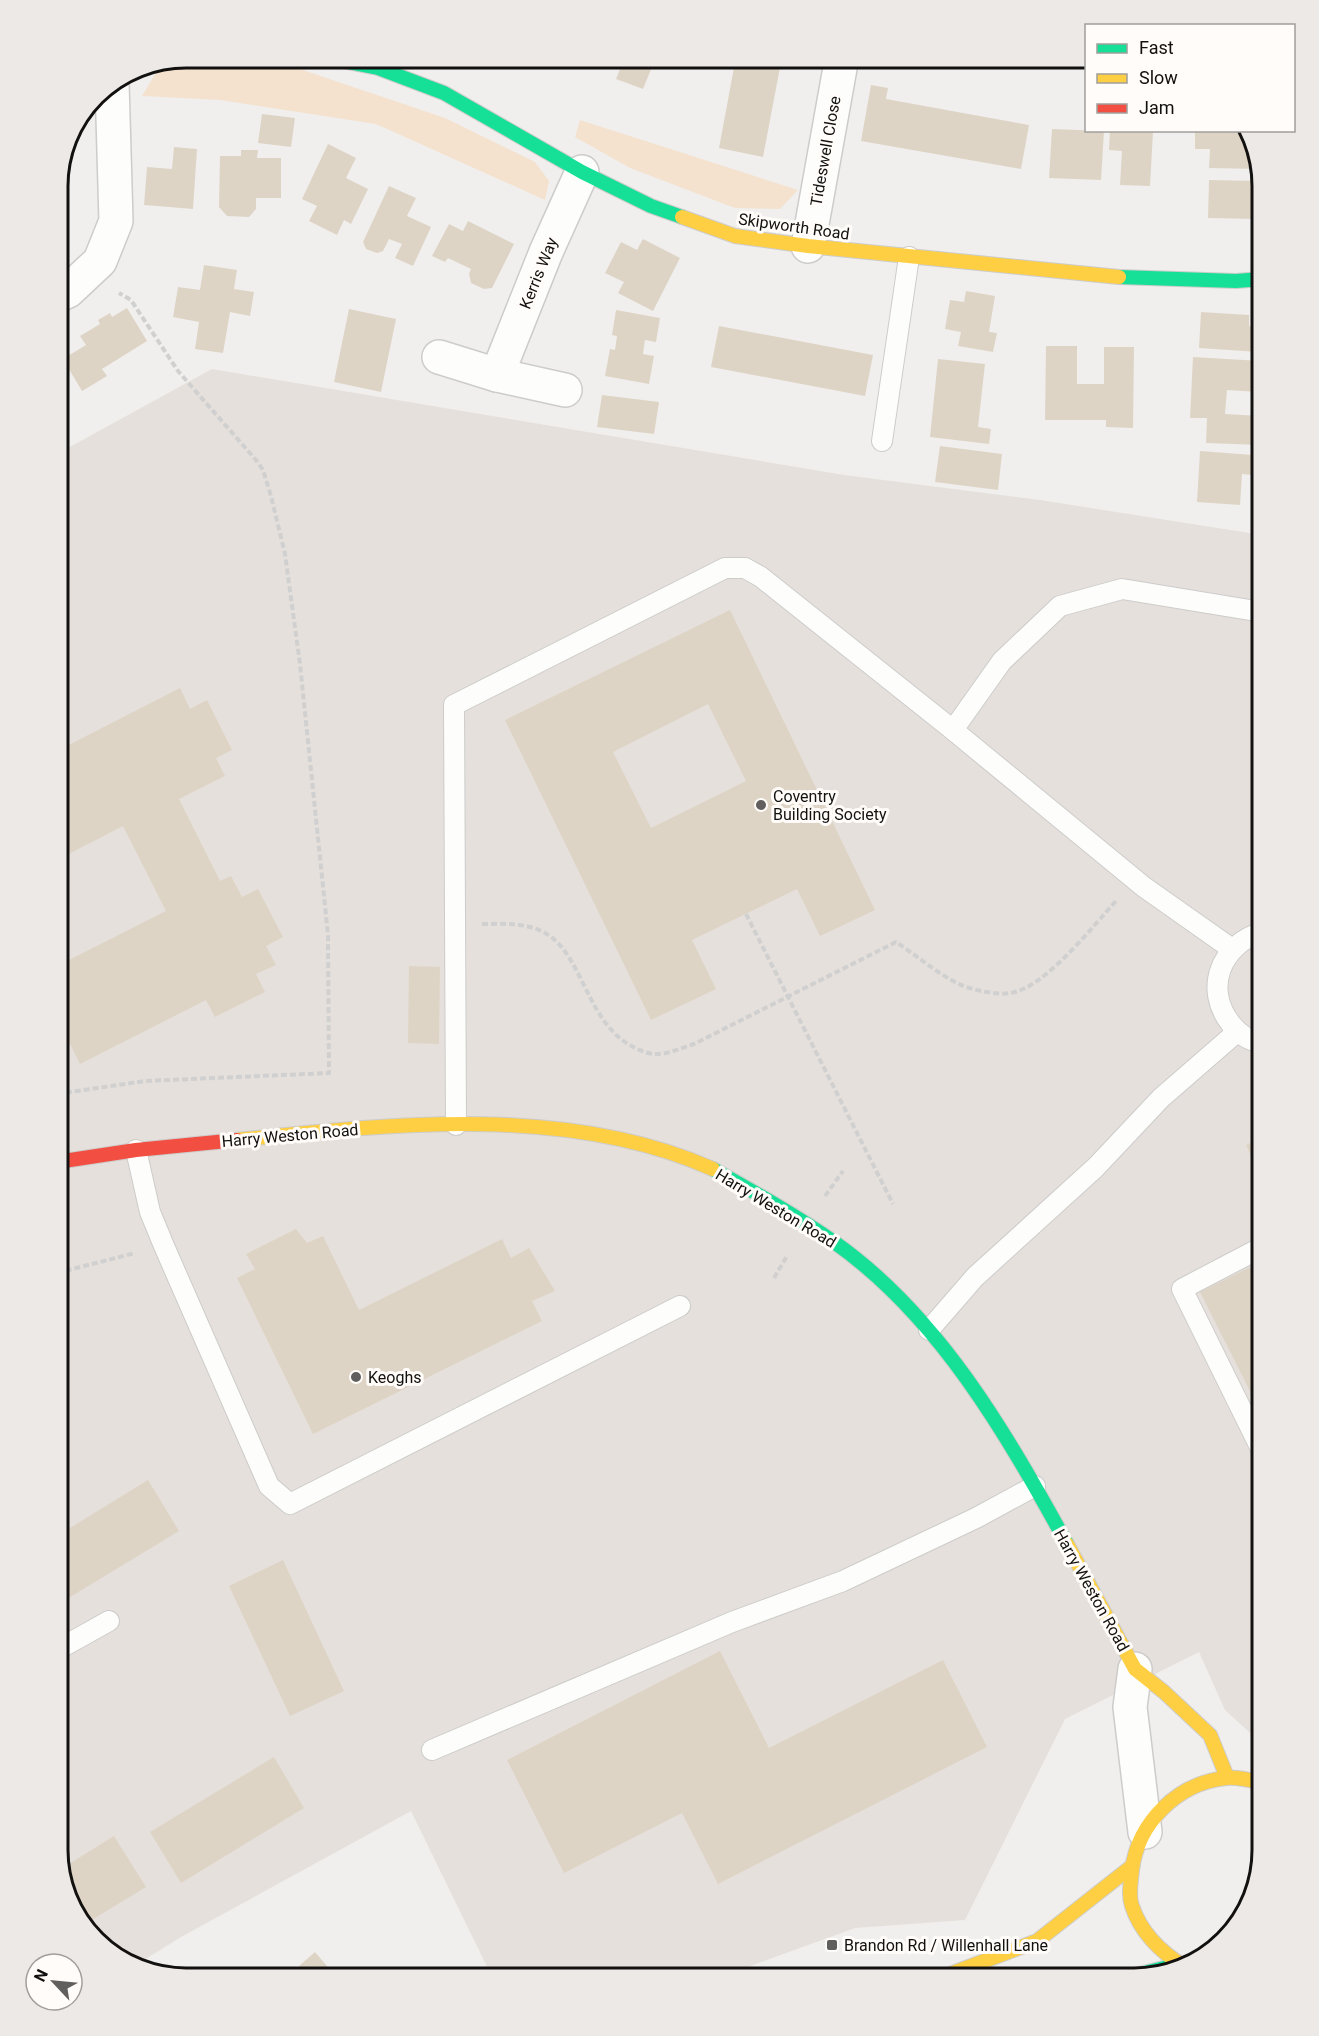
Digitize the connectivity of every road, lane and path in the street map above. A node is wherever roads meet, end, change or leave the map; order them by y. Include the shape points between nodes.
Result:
1 (391, 68) edge
2 (840, 68) edge
3 (112, 93) edge
4 (582, 172) junction
5 (808, 246) junction
6 (909, 257) junction
7 (90, 270) junction
8 (1252, 279) edge
9 (68, 291) edge
10 (440, 357) dead end
11 (497, 375) junction
12 (565, 390) dead end
13 (882, 441) dead end
14 (1252, 610) edge
15 (954, 730) junction
16 (1135, 880) junction
17 (746, 914) dead end
18 (454, 923) junction
19 (1252, 936) edge
20 (1232, 949) junction
21 (787, 996) junction
22 (1237, 1032) junction
23 (1252, 1040) edge
24 (68, 1092) edge
25 (456, 1125) junction
26 (136, 1150) junction
27 (68, 1160) edge
28 (893, 1204) dead end
29 (164, 1246) junction
30 (1252, 1252) edge
31 (68, 1270) edge
32 (680, 1306) dead end
33 (929, 1329) junction
34 (1252, 1431) edge
35 (1035, 1486) junction
36 (109, 1621) dead end
37 (68, 1644) edge
38 (1135, 1669) junction
39 (432, 1749) dead end
40 (1227, 1778) junction
41 (1252, 1780) edge
42 (1145, 1832) junction
43 (1131, 1867) junction
44 (1175, 1960) edge
45 (966, 1968) edge

1 - 4 street, Skipworth Road via 444,93
2 - 5 street, Tideswell Close
3 - 7 street via 116,221 100,261
4 - 5 street, Skipworth Road via 651,206 735,236
4 - 11 street, Kerris Way
5 - 6 street, Skipworth Road
6 - 8 street, Skipworth Road via 1106,277
6 - 13 lane
7 - 9 street
7 - 24 path via 131,300 178,371 256,460 271,496 285,554 300,664 328,935 330,1073 145,1081
10 - 11 street
11 - 12 street
14 - 15 lane via 1122,589 1060,606 1002,661
15 - 16 lane
15 - 18 lane via 761,577 745,568 725,568 454,705
16 - 20 lane
16 - 21 path via 1065,958 1036,982 1012,993 984,992 958,984 896,942
17 - 21 path
18 - 21 path via 525,925 546,933 561,945 598,1014 615,1036 638,1050 659,1054 694,1044
18 - 25 lane
19 - 20 lane
20 - 22 lane via 1224,960 1217,985 1224,1016
21 - 28 path
22 - 23 lane
22 - 33 lane via 1161,1098 1096,1167 975,1277
25 - 26 street, Harry Weston Road via 334,1130
25 - 33 street, Harry Weston Road via 597,1134 656,1148 711,1168 835,1243 881,1281
26 - 27 street, Harry Weston Road
26 - 29 lane via 150,1212
29 - 31 path
29 - 32 lane via 269,1486 290,1504
30 - 34 lane via 1182,1289
33 - 35 street, Harry Weston Road via 986,1404
35 - 38 street, Harry Weston Road
35 - 39 lane via 843,1581 732,1622
36 - 37 lane
38 - 40 street, Harry Weston Road via 1210,1735
38 - 42 street, Harry Weston Road via 1130,1707
40 - 41 street
40 - 42 street via 1180,1792 1161,1808
42 - 43 street
43 - 44 street via 1131,1904 1147,1934
43 - 45 street via 1037,1941

